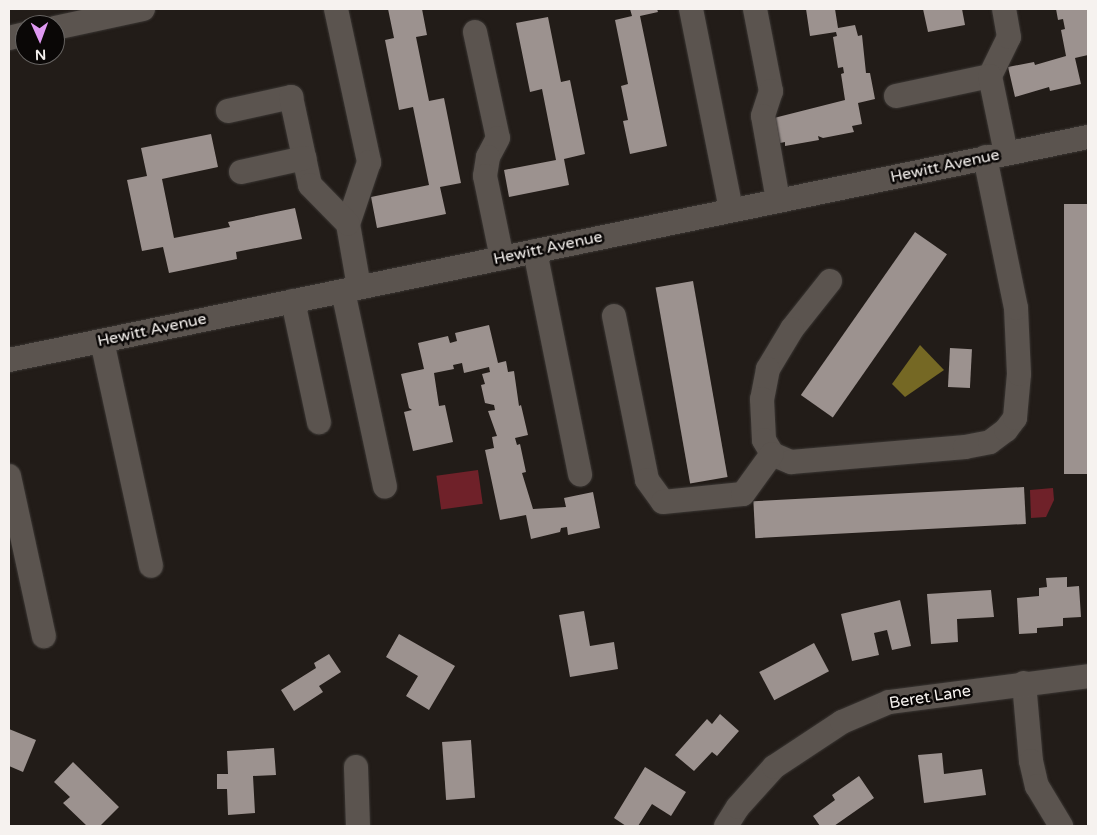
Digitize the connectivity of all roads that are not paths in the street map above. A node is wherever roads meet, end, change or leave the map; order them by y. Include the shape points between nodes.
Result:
1 (143, 9) edge
2 (336, 9) edge
3 (691, 9) edge
4 (755, 9) edge
5 (1004, 9) edge
6 (65, 26) edge
7 (474, 32) dead end
8 (990, 76) junction
9 (896, 96) dead end
10 (228, 111) dead end
11 (1088, 137) edge
12 (995, 155) junction
13 (304, 158) junction
14 (241, 172) dead end
15 (778, 200) junction
16 (731, 210) junction
17 (348, 224) junction
18 (534, 251) junction
19 (502, 258) junction
20 (830, 281) dead end
21 (351, 289) junction
22 (293, 301) junction
23 (614, 316) dead end
24 (102, 341) junction
25 (9, 360) edge
26 (319, 422) dead end
27 (772, 454) junction
28 (580, 475) dead end
29 (9, 476) edge
30 (385, 486) dead end
31 (151, 566) dead end
32 (44, 636) dead end
33 (1088, 676) edge
34 (1024, 683) junction
35 (356, 768) dead end
36 (358, 826) edge
37 (726, 826) edge
38 (1061, 826) edge

1 - 6 street
2 - 17 street via 369,162
3 - 16 street
4 - 15 street via 771,91 764,116
5 - 8 street via 1009,37
7 - 19 street via 498,138 488,157 485,176
8 - 9 street
8 - 12 street
10 - 13 street via 291,97
11 - 12 street, Hewitt Avenue
12 - 15 street, Hewitt Avenue
12 - 27 street via 1016,308 1019,374 1016,418 990,442 965,447 792,462
13 - 14 street
13 - 17 street via 310,185
15 - 16 street, Hewitt Avenue
16 - 18 street, Hewitt Avenue
17 - 21 street
18 - 19 street, Hewitt Avenue
18 - 28 street
19 - 21 street, Hewitt Avenue
20 - 27 street via 792,329 768,369 762,399 764,440
21 - 22 street, Hewitt Avenue
21 - 30 street
22 - 24 street, Hewitt Avenue
22 - 26 street
23 - 27 street via 647,480 663,502 743,494
24 - 25 street, Hewitt Avenue
24 - 31 street
29 - 32 street
33 - 34 street, Beret Lane
34 - 37 street, Beret Lane via 889,702 842,722 774,767 738,806
34 - 38 street via 1031,762 1037,786
35 - 36 street

